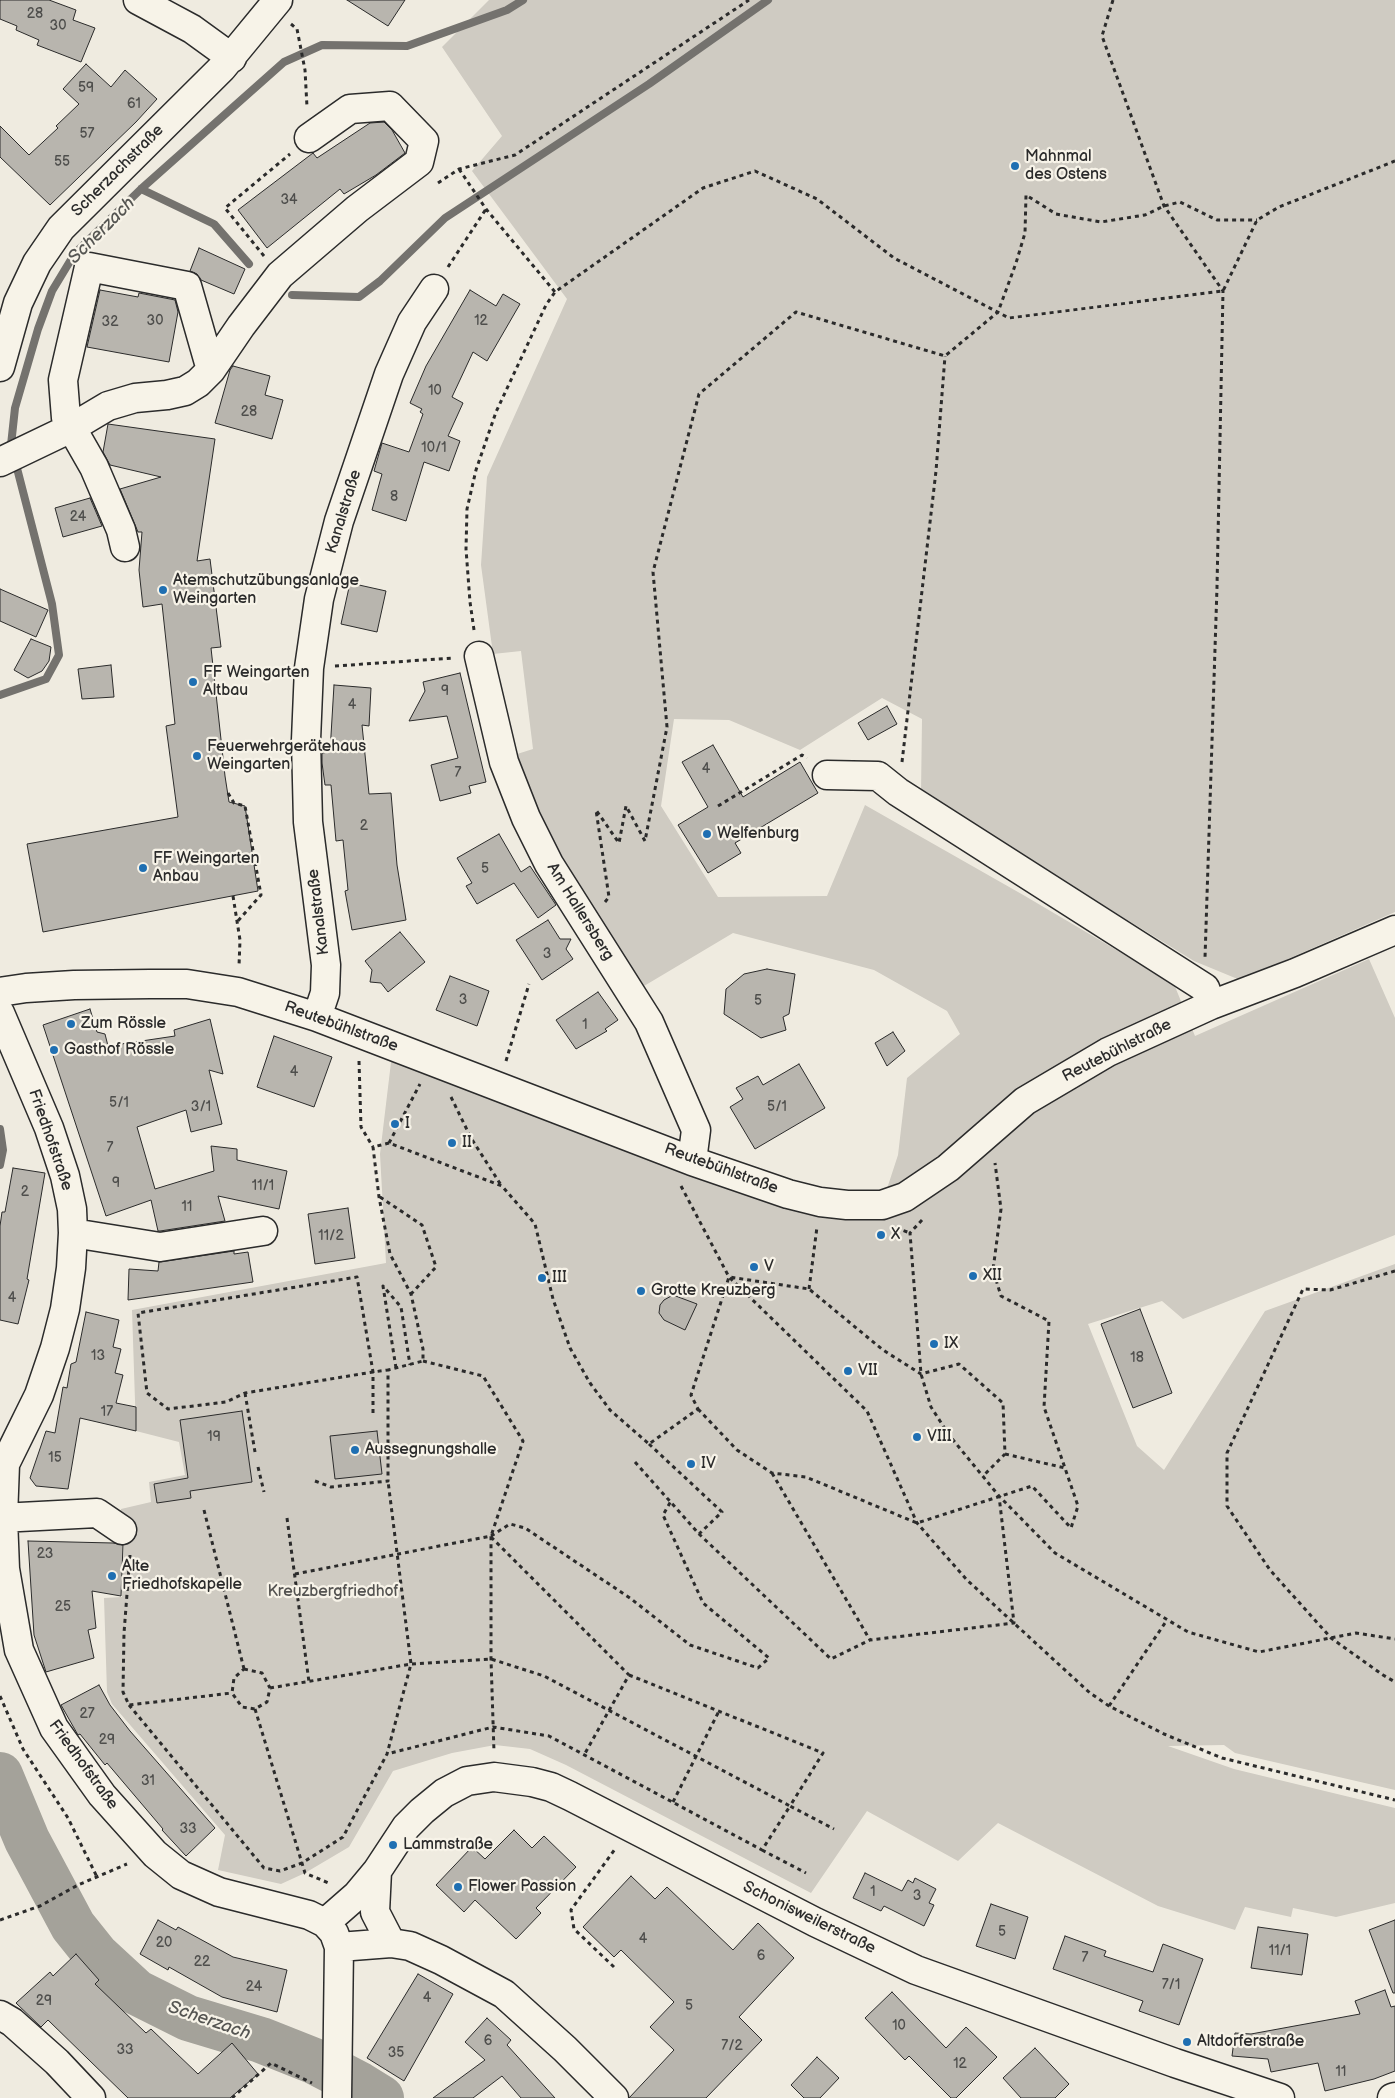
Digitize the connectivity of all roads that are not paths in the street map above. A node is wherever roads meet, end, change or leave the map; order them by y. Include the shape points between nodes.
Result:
1 (138, 0) edge
2 (278, 0) edge
3 (232, 58) junction
4 (309, 138) road end
5 (434, 290) road end
6 (2, 351) edge
7 (208, 359) junction
8 (68, 423) junction
9 (9, 458) edge
10 (125, 546) dead end
11 (478, 656) road end
12 (827, 775) road end
13 (1395, 930) edge
14 (0, 992) edge
15 (1208, 996) junction
16 (0, 1013) edge
17 (317, 1017) junction
18 (692, 1161) junction
19 (263, 1231) dead end
20 (73, 1232) junction
21 (2, 1467) edge
22 (2, 1518) edge
23 (126, 1540) road end
24 (377, 1871) junction
25 (325, 1923) junction
26 (391, 1943) junction
27 (340, 1946) junction
28 (0, 2015) edge
29 (337, 2094) edge
30 (91, 2098) edge
31 (614, 2098) edge
32 (1280, 2098) edge

1 - 3 street via 192,29
2 - 3 street, Scherzachstraße
3 - 6 street, Scherzachstraße via 61,228 37,263 18,303
4 - 7 street via 350,109 390,106 424,141 419,162 357,209 280,275 241,326
5 - 17 street, Kanalstraße via 412,322 389,374 339,521 319,599 309,668 306,740 308,822 326,965 325,993
7 - 8 street via 198,384 185,391 135,398
7 - 8 street via 187,286 89,267 63,380
8 - 9 street
8 - 10 street via 94,467
11 - 18 street, Am Hallersberg via 504,762 526,818 549,864 649,1022 696,1130
12 - 15 street via 878,776
13 - 15 street, Reutebühlstraße via 1295,972
14 - 17 street, Reutebühlstraße via 64,985 187,984 238,992
15 - 18 street, Reutebühlstraße via 1025,1101 948,1168 905,1197 882,1205 820,1202
16 - 20 street, Friedhofstraße via 49,1128 65,1176
17 - 18 street, Reutebühlstraße
19 - 20 street via 160,1247
20 - 21 street, Friedhofstraße via 71,1268 55,1348 39,1396
21 - 22 street, Friedhofstraße
22 - 23 street via 97,1513
22 - 25 street, Friedhofstraße via 6,1578 18,1650 54,1728 102,1795 155,1854 181,1875 219,1892 309,1915
24 - 25 street, Schonisweilerstraße
24 - 26 street via 375,1912
24 - 32 street, Schonisweilerstraße via 406,1827 444,1793 467,1781 494,1777 532,1782 551,1788 916,1970
25 - 27 street
26 - 27 street
26 - 31 street via 410,1946 504,1994
27 - 29 street
28 - 30 street via 57,2062

